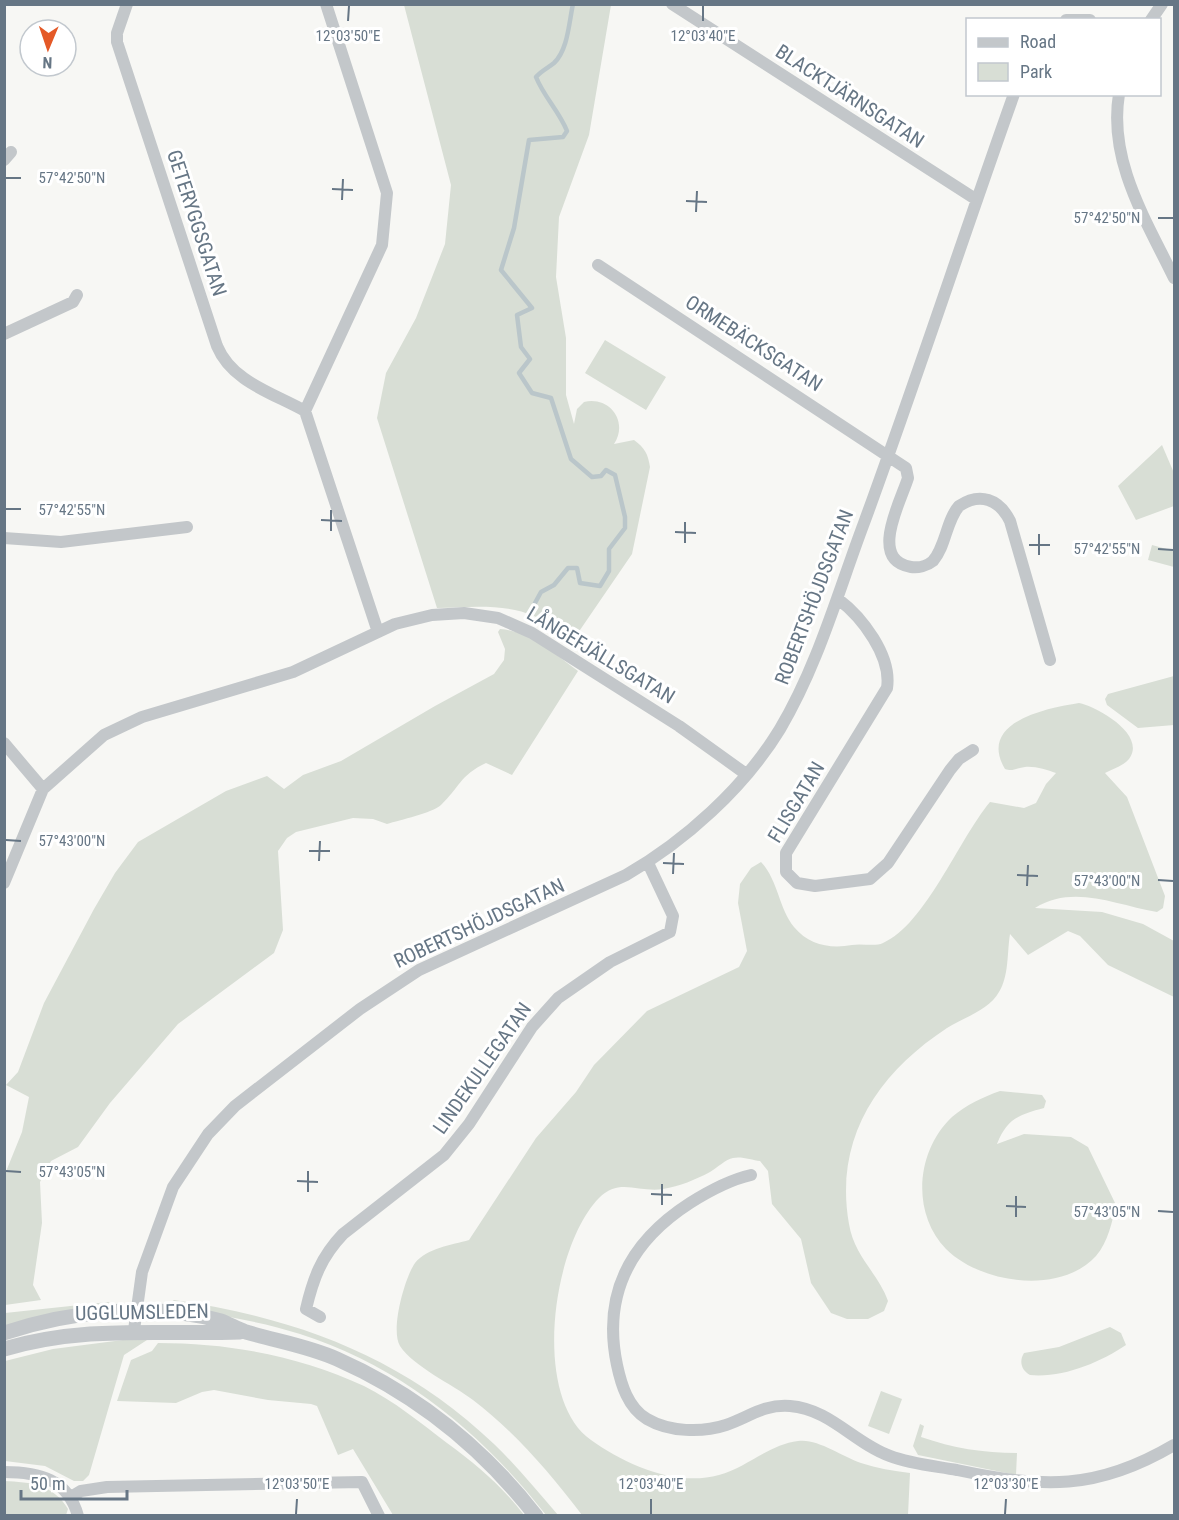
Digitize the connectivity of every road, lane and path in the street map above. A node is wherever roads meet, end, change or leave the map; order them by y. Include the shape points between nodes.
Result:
1 (127, 4) edge
2 (326, 4) edge
3 (672, 4) edge
4 (1162, 4) edge
5 (1152, 18) edge
6 (1013, 96) edge
7 (1119, 96) edge
8 (977, 200) junction
9 (598, 265) dead end
10 (1174, 278) edge
11 (77, 295) dead end
12 (4, 334) edge
13 (305, 411) junction
14 (889, 455) junction
15 (187, 527) dead end
16 (4, 538) edge
17 (838, 599) junction
18 (378, 632) junction
19 (1050, 660) dead end
20 (4, 743) edge
21 (973, 750) dead end
22 (746, 774) junction
23 (43, 789) junction
24 (648, 862) junction
25 (4, 883) edge
26 (751, 1175) dead end
27 (135, 1312) junction
28 (320, 1317) dead end
29 (134, 1330) junction
30 (245, 1332) junction
31 (4, 1333) edge
32 (4, 1348) edge
33 (1174, 1445) edge
34 (4, 1472) edge
35 (71, 1497) junction
36 (78, 1515) edge
37 (379, 1515) edge
38 (536, 1515) edge

1 - 13 street, GETERYGGSGATAN via 117,42 221,356 240,377
2 - 13 street via 387,193 387,208 382,245
3 - 8 street, BLACKTJÄRNSGATAN
4 - 5 street
6 - 8 street, ROBERTSHÖJDSGATAN
7 - 10 street via 1118,142 1122,163
8 - 14 street, ROBERTSHÖJDSGATAN
9 - 14 street, ORMEBÄCKSGATAN
11 - 12 street via 73,302
13 - 18 street
14 - 17 street, ROBERTSHÖJDSGATAN
14 - 19 street, ORMEBÄCKSGATAN via 908,472 889,537 891,552 909,566 929,564 959,506 979,498 996,502 1010,521
15 - 16 street via 61,542
17 - 21 street, FLISGATAN via 868,627 888,672 887,688 786,853 784,865 791,878 815,886 870,879 888,863 954,765
17 - 22 street, ROBERTSHÖJDSGATAN via 791,709
18 - 22 street, LÅNGEFJÄLLSGATAN via 432,615 464,613 498,618 679,726
18 - 23 street, LÅNGEFJÄLLSGATAN via 293,672 122,725 89,746
20 - 23 street
22 - 24 street, ROBERTSHÖJDSGATAN via 716,805
23 - 25 street
24 - 27 street, ROBERTSHÖJDSGATAN via 419,970 360,1009 235,1106 204,1139 170,1195 142,1272
24 - 28 street, LINDEKULLEGATAN via 673,916 670,932 610,962 558,998 532,1027 456,1142 418,1178 330,1247 314,1277 306,1309
26 - 33 street via 727,1182 678,1210 644,1241 626,1269 616,1303 616,1359 630,1402 648,1420 669,1427 700,1429 727,1425 767,1407 807,1409 890,1456 1044,1484 1077,1482 1115,1473 1148,1461
27 - 29 street, ROBERTSHÖJDSGATAN
27 - 30 street, UGGLUMSLEDEN via 221,1322
27 - 31 street, UGGLUMSLEDEN via 60,1319
29 - 30 street, UGGLUMSLEDEN
29 - 32 street, UGGLUMSLEDEN via 66,1334
30 - 38 street, UGGLUMSLEDEN via 336,1359 399,1391 488,1459
34 - 35 street via 41,1475 62,1486
35 - 36 street
35 - 37 street via 107,1486 362,1482

